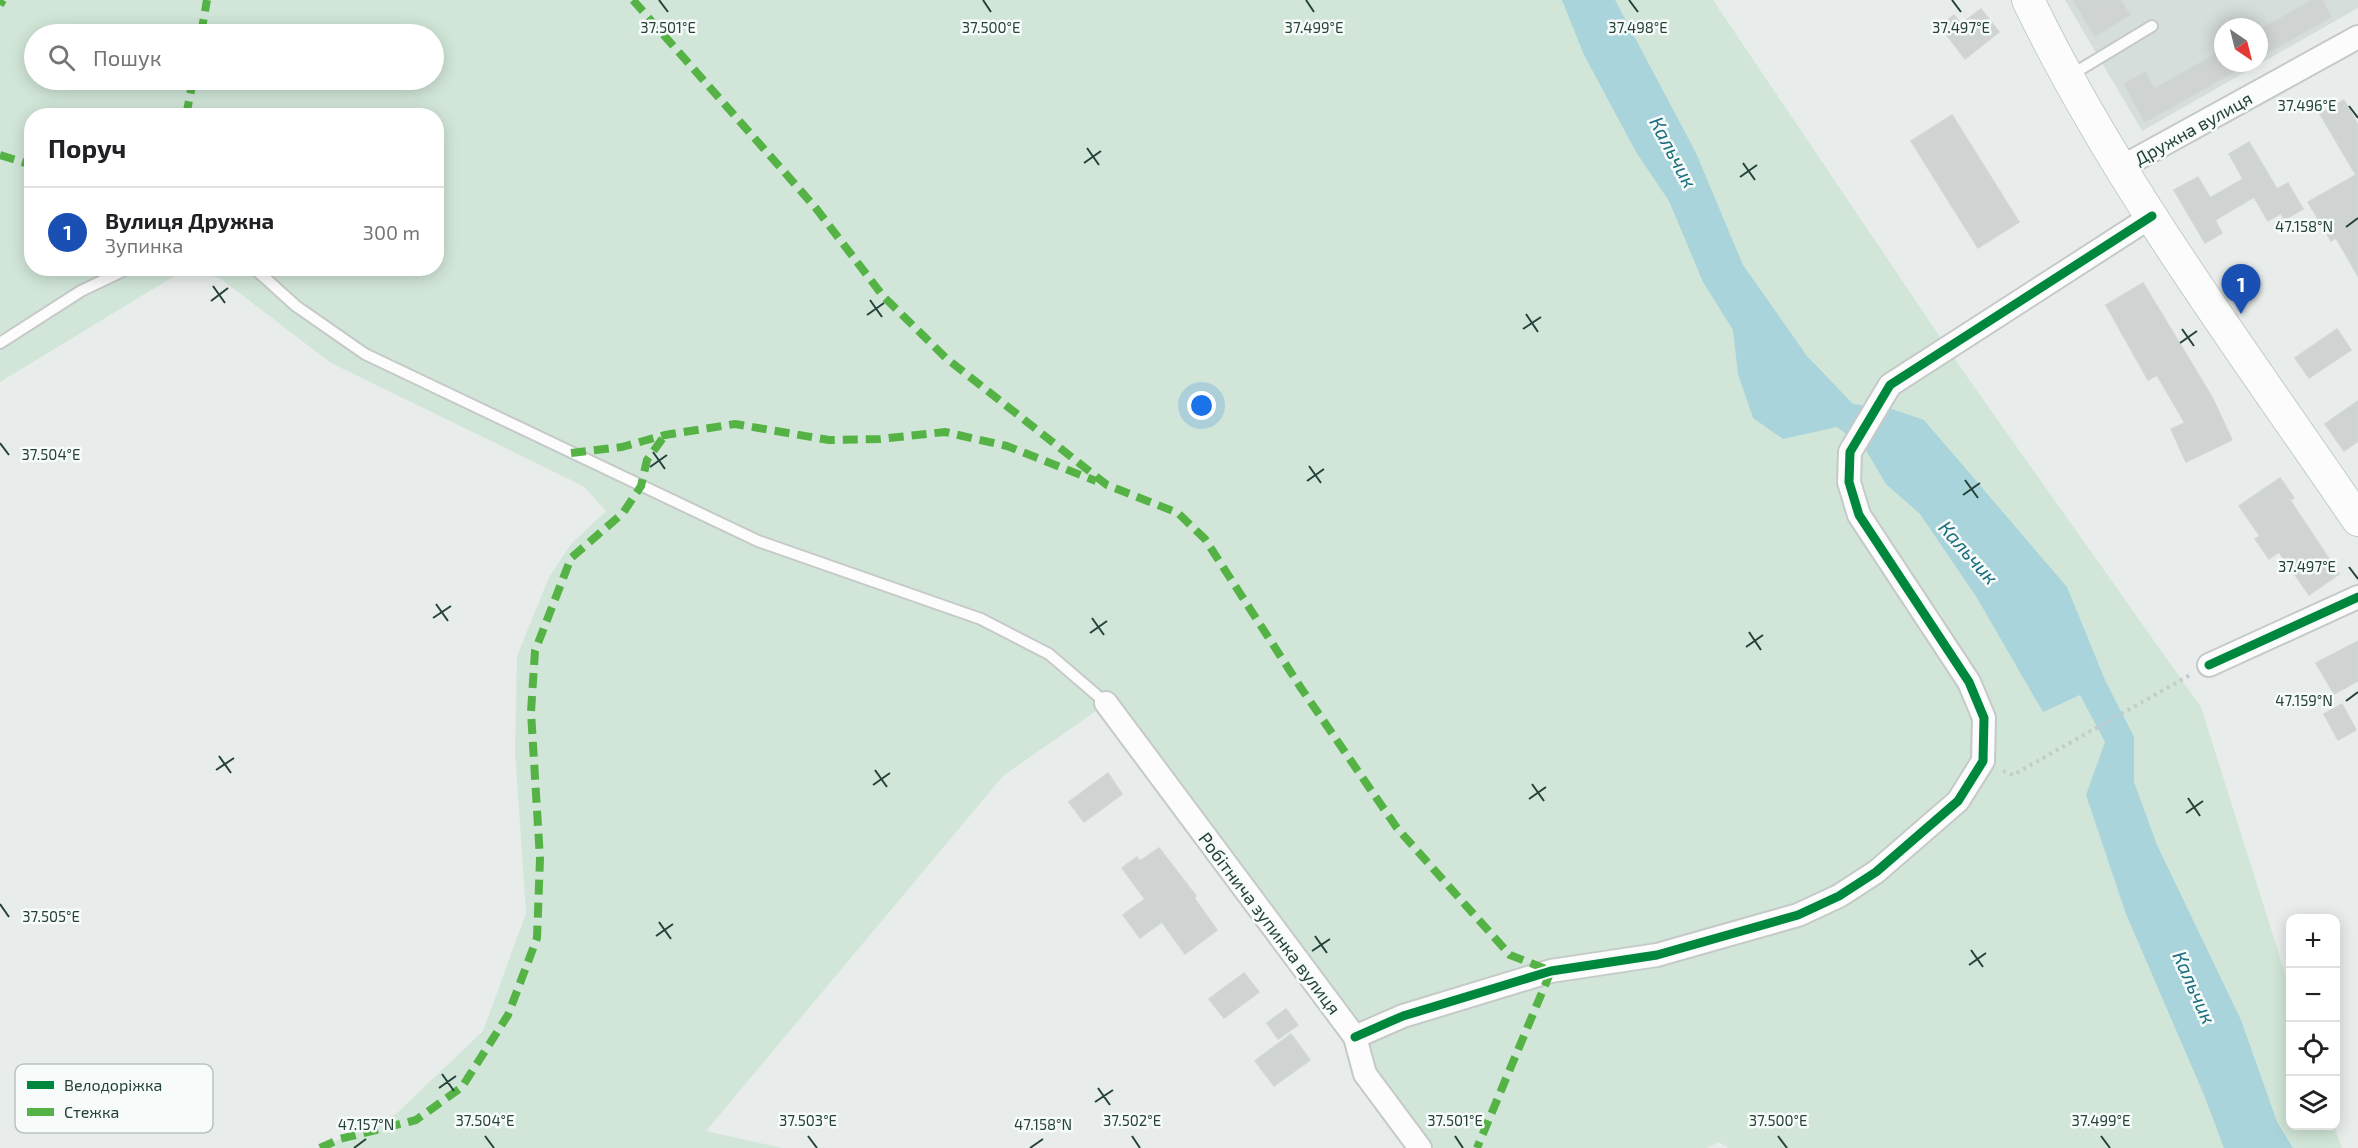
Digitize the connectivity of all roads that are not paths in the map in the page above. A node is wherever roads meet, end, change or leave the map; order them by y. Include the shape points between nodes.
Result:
1 (2028, 0) edge
2 (2152, 26) dead end
3 (2358, 37) edge
4 (2068, 77) junction
5 (2122, 167) junction
6 (2152, 216) junction
7 (112, 276) edge
8 (263, 276) edge
9 (0, 343) edge
10 (2358, 520) edge
11 (2358, 597) edge
12 (2210, 664) road end
13 (1106, 703) joint
14 (1355, 1037) junction
15 (1420, 1148) edge

1 - 4 street
2 - 4 lane
3 - 5 street, Дружна вулиця
4 - 5 street
5 - 6 street
6 - 10 street
6 - 14 street via 1890,385 1850,452 1848,482 1859,515 1969,682 1984,718 1983,761 1958,801 1876,872 1839,896 1798,915 1657,955 1551,971 1403,1016
7 - 9 lane via 81,291
8 - 13 lane via 296,306 365,354 758,541 981,620 1049,654
11 - 12 street
13 - 14 street, Робітнича зупинка вулиця
14 - 15 street, Робітнича зупинка вулиця via 1365,1074

